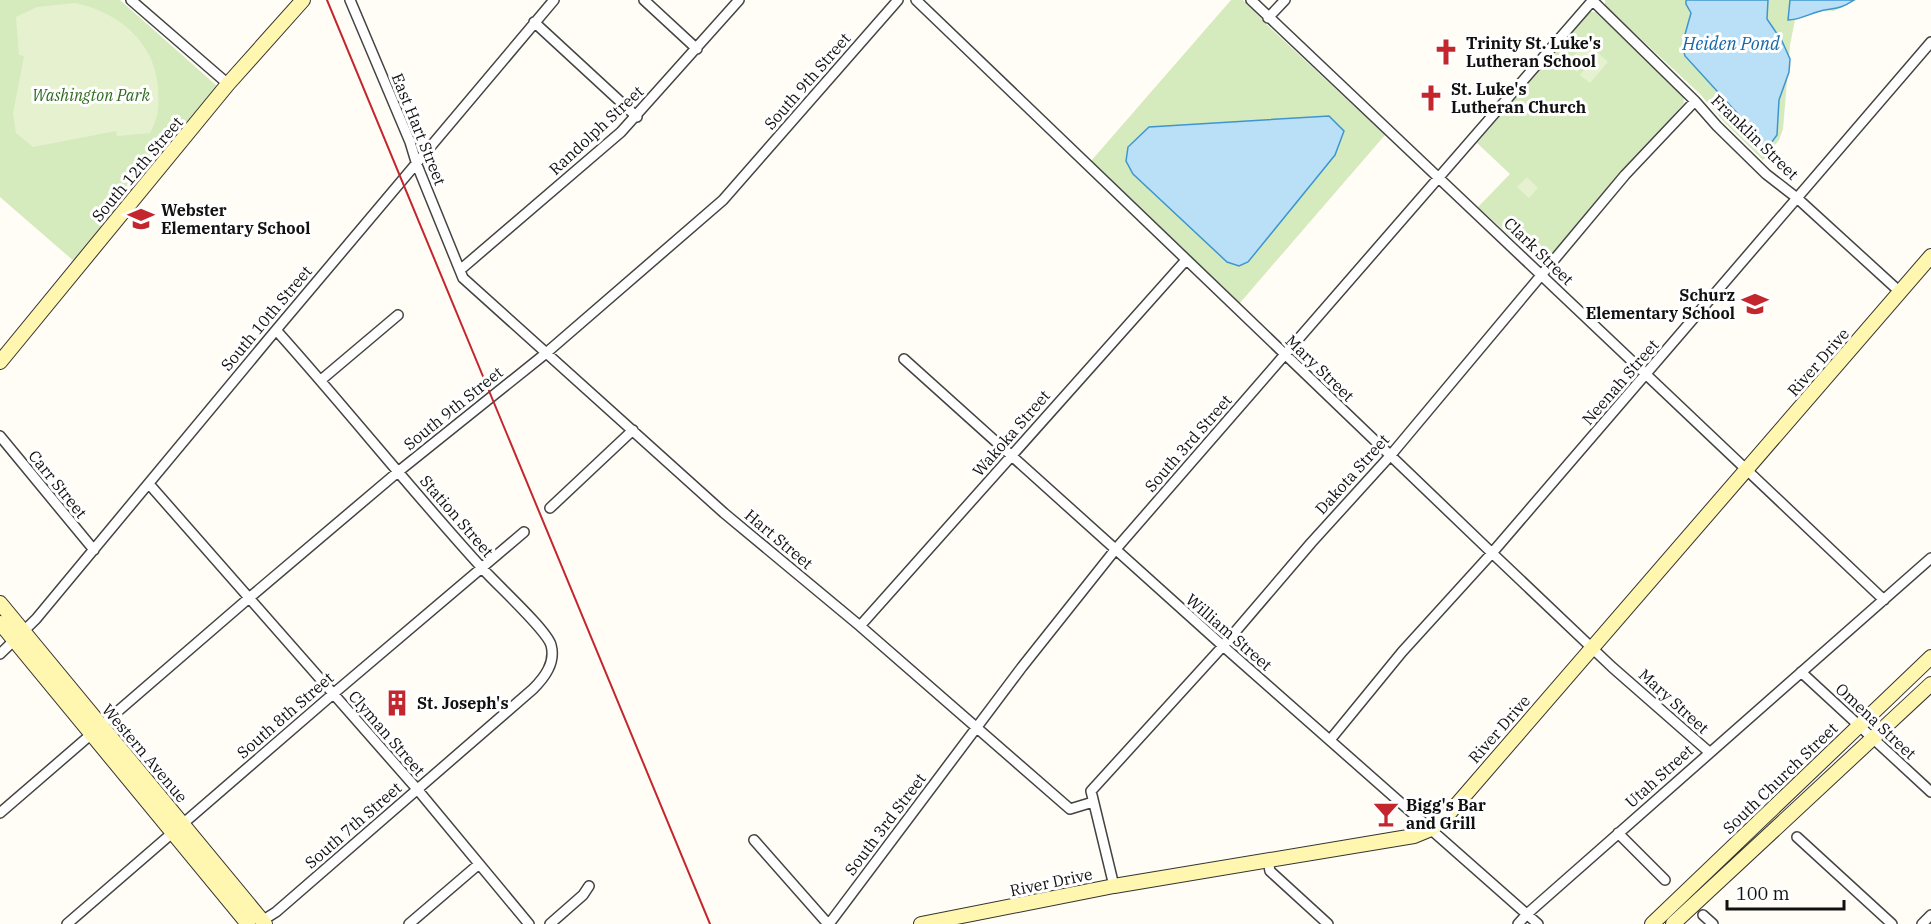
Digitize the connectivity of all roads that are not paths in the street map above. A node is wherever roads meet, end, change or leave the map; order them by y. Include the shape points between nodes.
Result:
1 (131, 0) edge
2 (303, 0) edge
3 (350, 0) edge
4 (554, 0) edge
5 (644, 0) edge
6 (739, 0) edge
7 (898, 0) edge
8 (916, 0) edge
9 (1251, 0) edge
10 (1285, 0) edge
11 (1592, 0) edge
12 (1269, 18) junction
13 (534, 22) junction
14 (1931, 42) edge
15 (697, 49) junction
16 (228, 84) junction
17 (1695, 101) junction
18 (637, 117) junction
19 (417, 165) junction
20 (1438, 176) junction
21 (1797, 198) junction
22 (1931, 256) edge
23 (1186, 260) junction
24 (460, 270) junction
25 (1543, 276) junction
26 (1900, 292) junction
27 (398, 315) dead end
28 (276, 330) junction
29 (545, 354) junction
30 (1285, 355) junction
31 (904, 359) dead end
32 (0, 362) edge
33 (1645, 375) junction
34 (321, 380) junction
35 (633, 430) junction
36 (0, 436) edge
37 (1010, 456) junction
38 (1389, 456) junction
39 (399, 471) junction
40 (1747, 471) junction
41 (149, 484) junction
42 (550, 508) dead end
43 (524, 532) dead end
44 (93, 550) junction
45 (1115, 550) junction
46 (1491, 553) junction
47 (1931, 558) edge
48 (481, 567) junction
49 (249, 598) junction
50 (1884, 600) junction
51 (0, 603) edge
52 (0, 623) edge
53 (860, 626) junction
54 (20, 637) junction
55 (1223, 646) junction
56 (1592, 647) junction
57 (0, 654) edge
58 (1931, 657) edge
59 (1801, 672) junction
60 (548, 673) joint
61 (1931, 684) edge
62 (333, 694) junction
63 (1858, 726) junction
64 (976, 728) junction
65 (96, 730) junction
66 (1872, 739) junction
67 (1330, 740) junction
68 (1709, 752) junction
69 (417, 789) junction
70 (1931, 792) edge
71 (1093, 802) junction
72 (0, 813) edge
73 (178, 829) junction
74 (1431, 829) junction
75 (1618, 833) junction
76 (1797, 837) dead end
77 (754, 840) dead end
78 (1268, 861) junction
79 (479, 864) junction
80 (1665, 880) dead end
81 (590, 886) dead end
82 (1114, 886) junction
83 (1527, 914) junction
84 (1703, 915) dead end
85 (1931, 915) edge
86 (258, 923) edge
87 (67, 924) edge
88 (409, 924) edge
89 (529, 924) edge
90 (550, 924) edge
91 (828, 924) edge
92 (921, 924) edge
93 (1328, 924) edge
94 (1518, 924) edge
95 (1538, 924) edge
96 (1652, 924) edge
97 (1673, 924) edge
98 (1713, 924) edge
99 (1892, 924) edge
100 (1922, 924) edge

1 - 16 street
2 - 16 street, South 12th Street
3 - 19 street, East Hart Street
4 - 13 street, South 10th Street
5 - 15 street
6 - 15 street, Randolph Street
7 - 29 street, South 9th Street via 723,200
8 - 23 street, Mary Street
9 - 12 street, Clark Street
10 - 12 street
11 - 17 street, Franklin Street
11 - 20 street, South 3rd Street
12 - 20 street, Clark Street
13 - 18 street
13 - 19 street, South 10th Street
14 - 21 street, Neenah Street
15 - 18 street, Randolph Street
16 - 32 street, South 12th Street
17 - 21 street, Franklin Street via 1766,174
17 - 25 street, Dakota Street via 1625,175
18 - 24 street, Randolph Street
19 - 24 street, East Hart Street
19 - 28 street, South 10th Street
20 - 25 street, Clark Street
20 - 30 street, South 3rd Street
21 - 26 street, Franklin Street
21 - 33 street, Neenah Street
22 - 26 street, River Drive
23 - 30 street, Mary Street
23 - 37 street, Wakoka Street
24 - 29 street, Hart Street via 463,278
25 - 33 street, Clark Street
25 - 38 street, Dakota Street
26 - 40 street, River Drive
27 - 34 street
28 - 34 street, Station Street
28 - 41 street, South 10th Street
29 - 35 street, Hart Street
29 - 39 street, South 9th Street
30 - 38 street, Mary Street
30 - 45 street, South 3rd Street
31 - 37 street, William Street
33 - 40 street, Clark Street
33 - 46 street, Neenah Street
34 - 39 street, Station Street
35 - 42 street
35 - 53 street, Hart Street via 724,513
36 - 44 street, Carr Street
37 - 45 street, William Street
37 - 53 street, Wakoka Street
38 - 46 street, Mary Street
38 - 55 street, Dakota Street
39 - 48 street, Station Street
39 - 49 street, South 9th Street
40 - 50 street, Clark Street
40 - 56 street, River Drive
41 - 44 street, South 10th Street
41 - 49 street, Clyman Street
43 - 48 street, South 8th Street
44 - 54 street, South 10th Street
45 - 55 street, William Street
45 - 64 street, South 3rd Street
46 - 56 street, Mary Street
46 - 67 street, Neenah Street
47 - 50 street, Utah Street
48 - 60 street, Station Street via 551,644
48 - 62 street, South 8th Street
49 - 62 street, Clyman Street
49 - 65 street, South 9th Street
50 - 59 street, Utah Street
51 - 54 street, Western Avenue
52 - 54 street, Western Avenue
53 - 64 street, Hart Street
54 - 57 street, South 10th Street
54 - 65 street, Western Avenue
55 - 67 street, William Street
55 - 71 street, Dakota Street via 1091,791
56 - 68 street, Mary Street
56 - 74 street, River Drive via 1446,817
58 - 63 street, South Church Street
59 - 63 street, Omena Street
59 - 68 street, Utah Street
60 - 69 street, South 7th Street
61 - 66 street, South Church Street
62 - 69 street, Clyman Street
62 - 73 street, South 8th Street
63 - 66 street, Omena Street
63 - 96 street, South Church Street
64 - 71 street, Hart Street via 1070,809
64 - 91 street, South 3rd Street
65 - 72 street, South 9th Street
65 - 73 street, Western Avenue
66 - 70 street, Omena Street
66 - 97 street, South Church Street
67 - 74 street, William Street
68 - 75 street, Utah Street
69 - 79 street, Clyman Street
69 - 86 street, South 7th Street via 276,912
71 - 82 street
73 - 86 street, Western Avenue
73 - 87 street, South 8th Street
74 - 78 street, River Drive via 1413,836
74 - 83 street, William Street
75 - 80 street
75 - 83 street, Utah Street
76 - 99 street
77 - 91 street
78 - 82 street, River Drive
78 - 93 street via 1270,871
79 - 88 street
79 - 89 street, Clyman Street
81 - 90 street
82 - 92 street, River Drive
83 - 94 street, Utah Street
83 - 95 street, William Street
84 - 98 street
85 - 100 street

